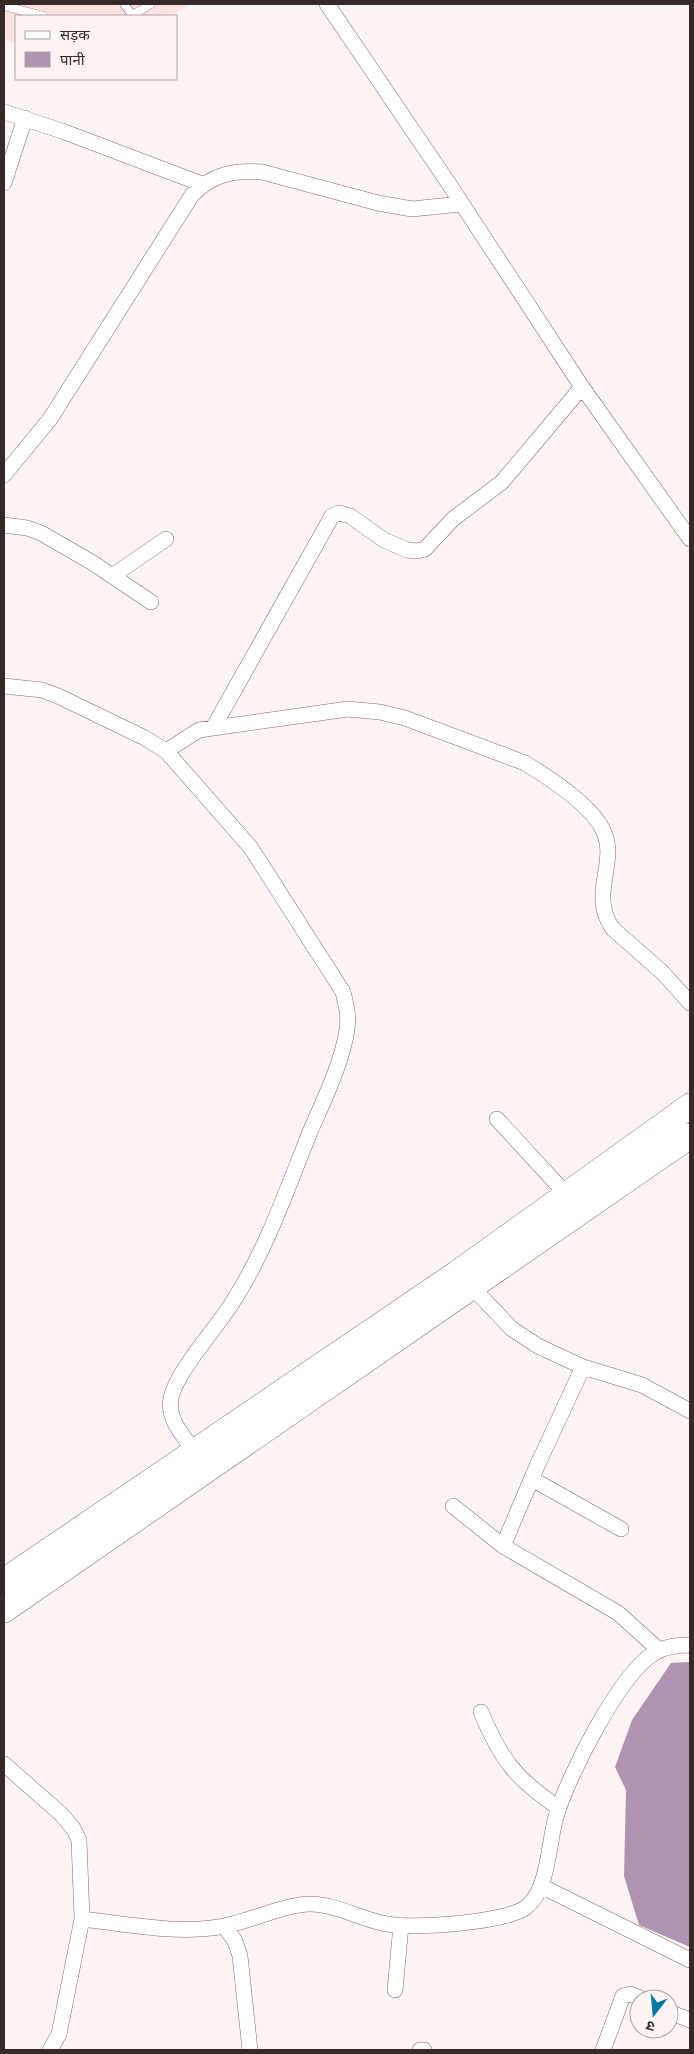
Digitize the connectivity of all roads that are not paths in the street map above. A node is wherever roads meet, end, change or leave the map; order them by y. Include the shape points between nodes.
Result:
1 (124, 4) edge
2 (151, 4) edge
3 (327, 4) edge
4 (4, 6) edge
5 (40, 15) edge
6 (131, 15) edge
7 (134, 15) edge
8 (4, 112) edge
9 (25, 118) junction
10 (4, 183) edge
11 (202, 184) junction
12 (461, 204) junction
13 (582, 387) junction
14 (4, 475) edge
15 (4, 525) edge
16 (166, 539) dead end
17 (690, 539) edge
18 (112, 576) junction
19 (151, 602) dead end
20 (4, 686) edge
21 (213, 728) junction
22 (166, 750) junction
23 (690, 1003) edge
24 (690, 1106) edge
25 (497, 1120) dead end
26 (690, 1136) edge
27 (567, 1194) junction
28 (472, 1287) junction
29 (583, 1367) junction
30 (689, 1408) edge
31 (195, 1452) junction
32 (532, 1479) junction
33 (452, 1506) dead end
34 (621, 1529) dead end
35 (503, 1546) junction
36 (67, 1552) junction
37 (4, 1581) edge
38 (4, 1610) edge
39 (690, 1646) edge
40 (659, 1650) junction
41 (481, 1712) dead end
42 (4, 1764) edge
43 (558, 1808) junction
44 (542, 1886) junction
45 (82, 1918) junction
46 (230, 1925) junction
47 (401, 1925) junction
48 (690, 1960) edge
49 (395, 1990) dead end
50 (629, 1994) edge
51 (50, 2050) edge
52 (250, 2050) edge
53 (603, 2050) edge

1 - 6 lane
2 - 7 lane
3 - 12 street
4 - 5 lane
8 - 9 street
9 - 10 street
9 - 11 street
11 - 12 street via 223,174 262,172 412,209
11 - 14 street via 192,194 50,419
12 - 13 street
13 - 17 street
13 - 21 street via 502,482 453,519 425,549 407,550 384,540 350,516 339,513 332,516
15 - 18 street via 41,533
16 - 18 street
18 - 19 street
20 - 22 street via 22,686 58,696
21 - 22 street via 199,730
21 - 23 street via 348,710 380,712 405,718 525,763 584,808 603,830 607,856 602,901 607,920
22 - 31 street via 251,848 342,992 348,1013 347,1031 331,1081 255,1267 178,1381 171,1398 174,1423
24 - 27 main road
25 - 27 street
26 - 28 main road
27 - 31 main road
28 - 29 street via 523,1338
28 - 36 main road
29 - 30 street via 642,1385
29 - 32 street
31 - 36 main road
32 - 34 street
32 - 35 street
33 - 35 street
35 - 40 street via 618,1613
36 - 37 main road
36 - 38 main road
39 - 40 street via 669,1646
40 - 43 street via 629,1676 590,1742
41 - 43 street via 502,1756 517,1776
42 - 45 street via 61,1814 79,1840
43 - 44 street
44 - 47 street via 530,1904 509,1915 461,1923
44 - 48 street
45 - 46 street via 185,1930
45 - 51 street via 59,2034
46 - 47 street via 309,1904 383,1924
46 - 52 street via 240,1956
47 - 49 street
50 - 53 street via 623,1996

